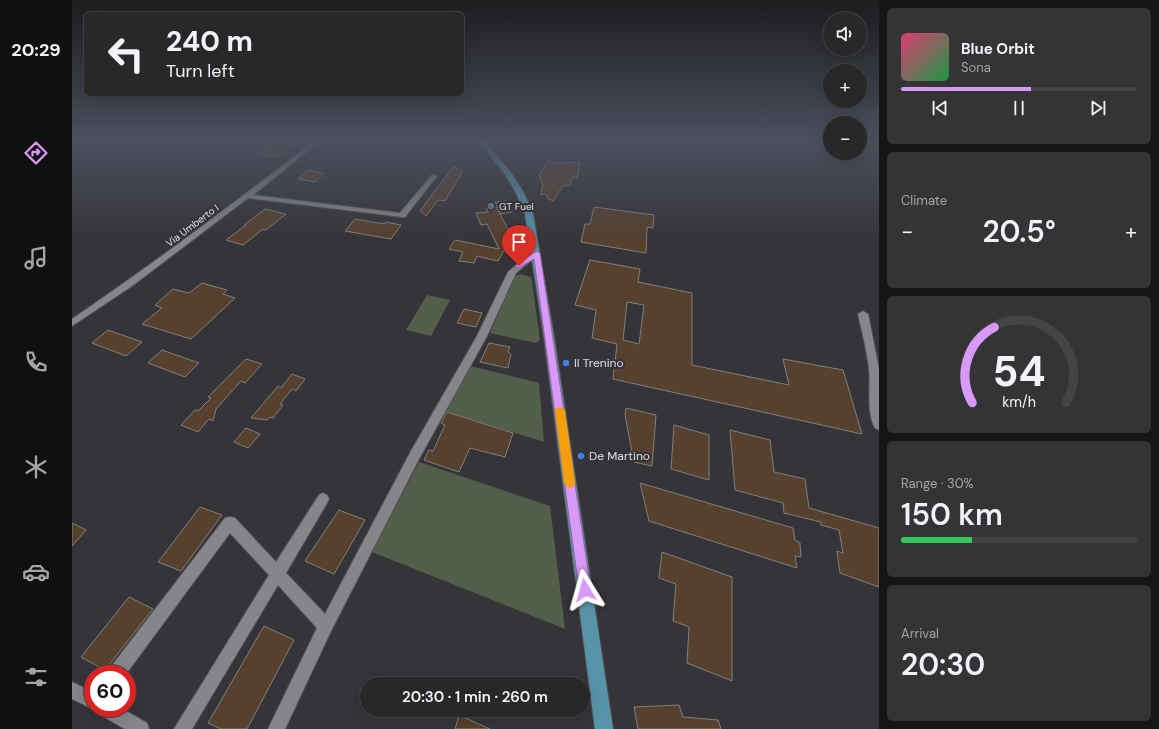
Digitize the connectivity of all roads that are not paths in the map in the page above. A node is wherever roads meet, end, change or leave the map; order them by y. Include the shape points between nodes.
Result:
1 (277, 173) edge
2 (508, 173) edge
3 (434, 176) dead end
4 (248, 196) junction
5 (536, 253) junction
6 (863, 314) dead end
7 (72, 323) edge
8 (879, 425) edge
9 (323, 500) dead end
10 (278, 573) junction
11 (326, 626) junction
12 (123, 665) edge
13 (72, 690) edge
14 (84, 696) edge
15 (120, 717) edge
16 (141, 729) edge
17 (182, 729) edge
18 (276, 729) edge
19 (604, 729) edge

1 - 4 street, Via Umberto I
2 - 5 main road via 529,214
3 - 4 street via 402,215
4 - 7 street, Via Umberto I
5 - 11 street via 512,272 485,330 415,455
5 - 19 main road
6 - 8 street via 874,369 875,403
9 - 10 street
10 - 11 street
10 - 12 street via 230,523
10 - 17 street
11 - 18 street
13 - 14 street
15 - 16 street

